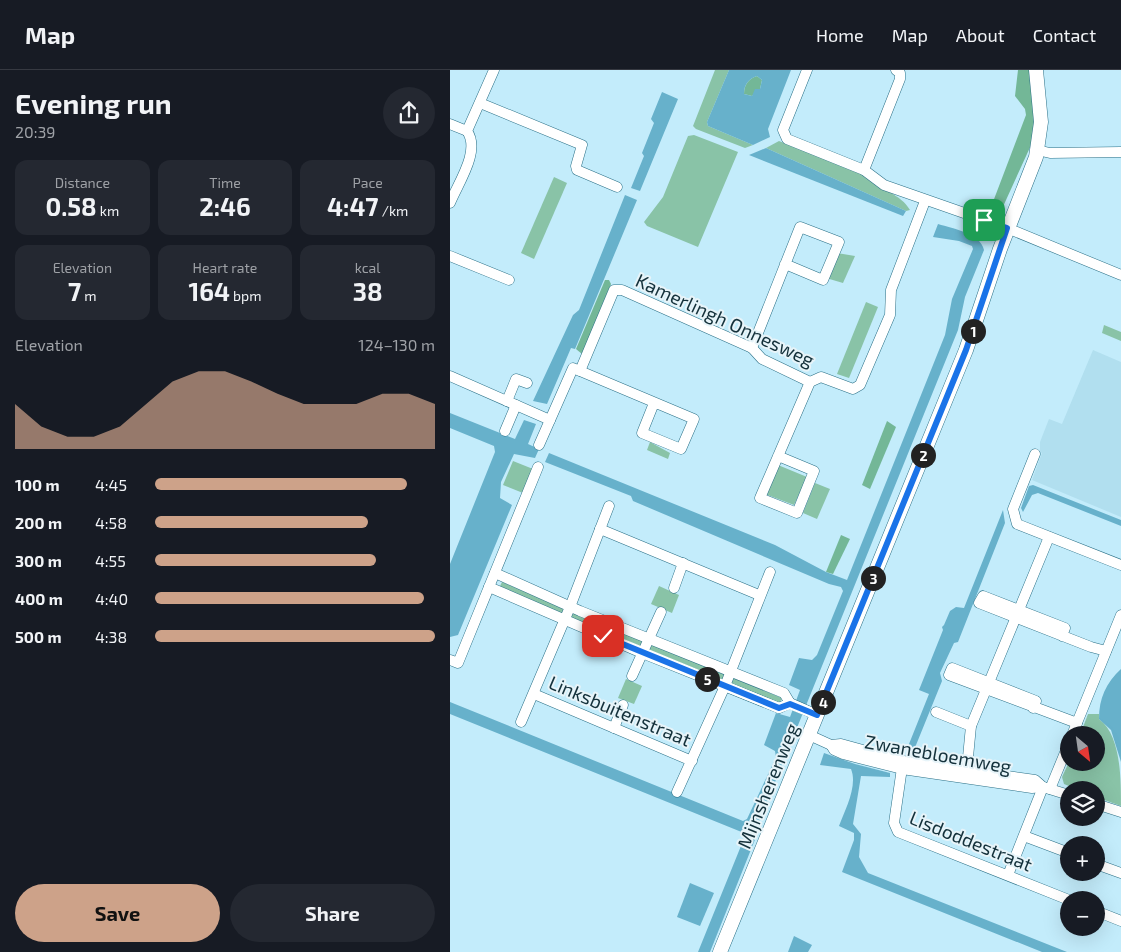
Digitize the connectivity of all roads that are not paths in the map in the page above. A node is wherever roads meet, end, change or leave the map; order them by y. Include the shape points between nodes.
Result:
1 (494, 70) edge
2 (807, 70) edge
3 (896, 70) edge
4 (1036, 70) edge
5 (480, 103) junction
6 (450, 124) edge
7 (467, 131) junction
8 (1037, 150) junction
9 (1121, 152) edge
10 (864, 170) junction
11 (618, 187) dead end
12 (925, 201) junction
13 (450, 203) edge
14 (1007, 228) junction
15 (450, 256) edge
16 (785, 264) junction
17 (1121, 275) edge
18 (509, 280) dead end
19 (752, 348) junction
20 (580, 371) junction
21 (450, 376) edge
22 (810, 382) junction
23 (527, 383) dead end
24 (654, 402) junction
25 (511, 403) junction
26 (550, 420) junction
27 (505, 432) dead end
28 (539, 445) dead end
29 (1035, 454) dead end
30 (778, 456) junction
31 (538, 467) dead end
32 (610, 506) dead end
33 (600, 529) junction
34 (1049, 537) junction
35 (683, 563) junction
36 (1121, 565) edge
37 (770, 572) dead end
38 (495, 574) junction
39 (489, 587) junction
40 (674, 588) dead end
41 (759, 595) junction
42 (570, 607) junction
43 (661, 612) dead end
44 (1018, 614) junction
45 (1121, 615) edge
46 (564, 620) junction
47 (650, 639) junction
48 (1106, 651) junction
49 (642, 653) junction
50 (450, 660) edge
51 (731, 670) junction
52 (632, 676) dead end
53 (725, 686) junction
54 (988, 686) junction
55 (534, 694) junction
56 (790, 704) junction
57 (623, 705) dead end
58 (936, 712) dead end
59 (813, 713) junction
60 (521, 722) dead end
61 (1077, 723) junction
62 (971, 726) junction
63 (1076, 726) edge
64 (614, 728) junction
65 (809, 735) junction
66 (692, 760) junction
67 (1060, 761) edge
68 (902, 765) junction
69 (967, 774) junction
70 (1047, 788) junction
71 (677, 792) dead end
72 (1060, 792) edge
73 (1105, 807) edge
74 (1121, 812) edge
75 (1024, 836) junction
76 (1060, 850) edge
77 (1121, 863) edge
78 (1105, 867) edge
79 (1108, 868) junction
80 (1121, 873) edge
81 (1008, 875) junction
82 (1060, 896) edge
83 (1105, 915) edge
84 (1121, 921) edge
85 (720, 952) edge

1 - 5 street
2 - 10 street via 783,130 784,135
3 - 10 street via 900,79
4 - 8 street, Mijnsherenweg via 1041,122
5 - 7 street
5 - 11 street via 582,145 577,170
6 - 7 street
7 - 13 street via 473,139 473,150
8 - 9 street via 1050,153
8 - 14 street, Mijnsherenweg
10 - 12 street via 884,185
12 - 14 street
12 - 22 street, Kamerlingh Onnesweg via 891,290 890,314 860,385 853,389 821,377
14 - 17 street
14 - 59 street, Mijnsherenweg via 966,350
15 - 18 street
16 - 16 street via 823,280 839,242 800,227
16 - 19 street
19 - 20 street, Kamerlingh Onnesweg via 631,294 614,290
19 - 22 street, Kamerlingh Onnesweg via 762,359
20 - 24 street
20 - 26 street, Kamerlingh Onnesweg via 573,368
21 - 25 street
22 - 30 street
23 - 25 street via 516,379
24 - 24 street via 694,419 681,449 642,433
25 - 26 street
25 - 27 street
26 - 28 street, Kamerlingh Onnesweg
29 - 34 street via 1013,509 1014,517 1017,524
30 - 30 street via 760,498 797,513 814,471
31 - 38 street
32 - 33 street, Linksbuitenstraat
33 - 35 street
33 - 42 street, Linksbuitenstraat
34 - 36 street
34 - 44 street
35 - 40 street
35 - 41 street
37 - 41 street, Linksbuitenstraat
38 - 39 street
38 - 42 street
39 - 46 street
39 - 50 street via 458,663
41 - 51 street, Linksbuitenstraat
42 - 46 street, Linksbuitenstraat
42 - 47 street
43 - 47 street
44 - 48 street via 1062,636
44 - 54 street
45 - 48 street
46 - 49 street
46 - 55 street, Linksbuitenstraat
47 - 49 street
47 - 51 street
48 - 61 street
49 - 52 street
49 - 53 street
51 - 53 street, Linksbuitenstraat
51 - 56 street via 784,693
53 - 56 street via 779,708
53 - 66 street, Linksbuitenstraat
54 - 61 street via 1033,708
54 - 62 street
55 - 60 street, Linksbuitenstraat
55 - 64 street, Linksbuitenstraat
56 - 59 street
57 - 64 street
58 - 62 street
59 - 65 street, Mijnsherenweg
61 - 63 street
62 - 69 street
64 - 66 street, Linksbuitenstraat
65 - 68 street, Zwanebloemweg
65 - 85 street, Mijnsherenweg
66 - 71 street, Linksbuitenstraat
67 - 70 street
68 - 69 street, Zwanebloemweg
68 - 81 street, Lisdoddestraat via 894,823 898,832
69 - 70 street, Zwanebloemweg via 1035,780
70 - 72 street, Zwanebloemweg
70 - 75 street
73 - 74 street
75 - 76 street
75 - 81 street
77 - 79 street
78 - 79 street
79 - 80 street
81 - 82 street, Lisdoddestraat
83 - 84 street

